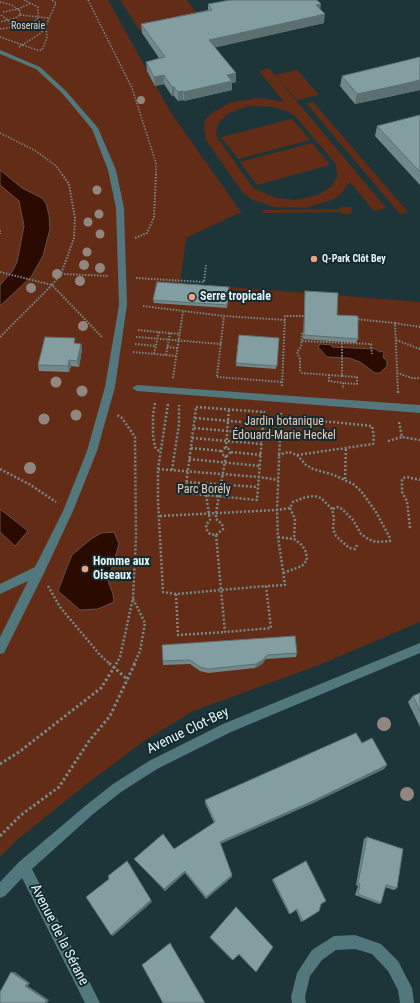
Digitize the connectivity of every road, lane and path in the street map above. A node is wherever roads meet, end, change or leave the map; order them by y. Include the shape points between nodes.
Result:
1 (24, 0) edge
2 (52, 0) edge
3 (88, 0) edge
4 (1, 1) edge
5 (31, 3) junction
6 (18, 8) junction
7 (0, 10) edge
8 (3, 12) junction
9 (0, 15) edge
10 (20, 15) junction
11 (38, 18) junction
12 (49, 18) junction
13 (9, 21) junction
14 (0, 22) edge
15 (46, 26) junction
16 (0, 29) edge
17 (11, 29) junction
18 (0, 37) edge
19 (23, 44) junction
20 (4, 53) edge
21 (0, 133) edge
22 (0, 230) edge
23 (0, 234) edge
24 (122, 244) junction
25 (206, 265) dead end
26 (0, 272) edge
27 (61, 274) junction
28 (122, 277) junction
29 (52, 285) junction
30 (143, 306) dead end
31 (183, 311) junction
32 (224, 316) junction
33 (306, 316) junction
34 (313, 316) edge
35 (352, 319) edge
36 (285, 320) junction
37 (395, 323) junction
38 (420, 327) edge
39 (138, 330) dead end
40 (159, 332) junction
41 (170, 333) junction
42 (180, 334) junction
43 (0, 337) edge
44 (136, 337) dead end
45 (396, 340) junction
46 (302, 341) junction
47 (342, 343) junction
48 (135, 344) dead end
49 (221, 344) junction
50 (156, 346) junction
51 (167, 347) junction
52 (177, 348) junction
53 (420, 349) edge
54 (116, 352) junction
55 (133, 352) dead end
56 (154, 354) junction
57 (372, 354) dead end
58 (166, 355) junction
59 (176, 356) junction
60 (397, 373) junction
61 (329, 375) junction
62 (217, 376) dead end
63 (342, 376) junction
64 (420, 378) edge
65 (343, 383) junction
66 (137, 388) dead end
67 (159, 389) junction
68 (170, 390) junction
69 (183, 391) junction
70 (282, 398) junction
71 (343, 403) junction
72 (398, 407) junction
73 (105, 408) junction
74 (229, 409) junction
75 (420, 409) edge
76 (195, 418) junction
77 (229, 420) junction
78 (280, 420) junction
79 (263, 424) junction
80 (194, 428) junction
81 (228, 431) junction
82 (262, 434) junction
83 (402, 437) junction
84 (192, 438) junction
85 (420, 440) edge
86 (227, 441) junction
87 (388, 441) dead end
88 (262, 444) junction
89 (191, 448) junction
90 (226, 448) junction
91 (346, 448) junction
92 (221, 451) junction
93 (161, 452) junction
94 (231, 452) junction
95 (261, 455) junction
96 (297, 455) junction
97 (226, 456) junction
98 (278, 456) junction
99 (189, 459) junction
100 (225, 463) junction
101 (260, 466) junction
102 (0, 469) edge
103 (158, 469) junction
104 (172, 470) junction
105 (188, 472) junction
106 (223, 474) junction
107 (259, 477) junction
108 (345, 479) junction
109 (278, 480) junction
110 (420, 480) edge
111 (186, 482) junction
112 (221, 484) junction
113 (258, 487) junction
114 (206, 495) junction
115 (219, 496) junction
116 (290, 508) junction
117 (332, 509) junction
118 (68, 510) junction
119 (277, 510) junction
120 (209, 513) junction
121 (216, 513) junction
122 (160, 516) junction
123 (410, 528) dead end
124 (216, 535) junction
125 (278, 537) junction
126 (294, 539) junction
127 (356, 546) dead end
128 (40, 570) junction
129 (283, 573) junction
130 (266, 586) junction
131 (0, 589) edge
132 (221, 591) junction
133 (176, 594) junction
134 (133, 598) junction
135 (225, 632) junction
136 (420, 648) edge
137 (0, 649) edge
138 (114, 667) junction
139 (128, 680) junction
140 (0, 764) edge
141 (0, 836) edge
142 (24, 867) junction
143 (0, 891) edge
144 (93, 1003) edge
145 (299, 1003) edge
146 (407, 1003) edge

1 - 5 path
2 - 12 path via 56,3
3 - 24 path via 132,88 156,163 154,217 147,233
4 - 6 path
5 - 6 path
5 - 11 path via 38,7
6 - 8 path
6 - 10 path
7 - 8 path
8 - 9 path
9 - 13 path
10 - 11 path
10 - 13 path
11 - 12 path
11 - 17 path via 34,22
12 - 15 path
13 - 14 path
13 - 17 path
15 - 19 path via 41,33
15 - 19 path via 47,38 44,48 37,50
16 - 17 path
18 - 19 path
19 - 20 path
20 - 24 street via 38,68 64,92 95,128 112,170 120,208
21 - 27 path via 36,151 56,166 69,184 75,212 74,238
22 - 23 path
24 - 28 street
25 - 28 path via 204,282
26 - 29 path
27 - 28 path
27 - 29 path
28 - 54 street via 123,305
29 - 43 path
29 - 54 path
30 - 31 path
31 - 32 path
31 - 42 path
32 - 36 path
32 - 49 path
33 - 34 path
33 - 36 path via 285,316
33 - 46 path
35 - 37 path
36 - 70 path
37 - 38 path
37 - 45 path
39 - 40 path
40 - 41 path
40 - 50 path
41 - 42 path
41 - 51 path
42 - 52 path
44 - 49 path
45 - 53 path
45 - 60 path
46 - 47 path
46 - 61 path via 297,352 302,373
47 - 57 path via 371,344
47 - 63 path
48 - 50 path
49 - 62 path
50 - 56 path
51 - 52 path
51 - 58 path
52 - 59 path
54 - 73 street
55 - 56 path
56 - 58 path
58 - 59 path
59 - 68 path
60 - 64 path
60 - 72 path
61 - 63 path
61 - 65 path via 329,382
63 - 65 path via 357,377 357,384
65 - 71 path
66 - 67 street
67 - 68 street
67 - 93 path via 153,424 155,446
68 - 69 street
68 - 93 path
69 - 70 street
69 - 104 path
70 - 71 street
70 - 78 path
71 - 72 street
72 - 75 street
72 - 83 path
73 - 118 street via 92,451
73 - 134 path via 122,418 136,437
74 - 76 path via 196,407
74 - 77 path
74 - 79 path via 264,412
76 - 77 path
76 - 80 path
77 - 79 path
77 - 81 path
78 - 91 path via 372,426 373,444
78 - 98 path
79 - 82 path
80 - 81 path
80 - 84 path
81 - 82 path
81 - 86 path
82 - 88 path
83 - 85 path
83 - 87 path
84 - 86 path
84 - 89 path
86 - 88 path
86 - 90 path
88 - 95 path
89 - 92 path
89 - 99 path
90 - 92 path
90 - 94 path
91 - 96 path
91 - 108 path
92 - 97 path
93 - 103 path
94 - 95 path
94 - 97 path
95 - 101 path
96 - 98 path via 289,452
96 - 108 path via 313,469
97 - 100 path
98 - 109 path
99 - 100 path
99 - 105 path
100 - 101 path
100 - 106 path
101 - 107 path
102 - 118 path via 29,484
103 - 104 path
103 - 122 path
104 - 105 path
105 - 106 path
105 - 111 path
106 - 107 path
106 - 112 path
107 - 109 path
107 - 113 path
108 - 117 path via 361,491 390,536 390,541 368,540 342,509
109 - 119 path
110 - 123 path via 407,477 402,480
111 - 112 path
111 - 114 path via 185,493
112 - 113 path
112 - 115 path
113 - 115 path via 257,500
114 - 115 path
114 - 120 path
115 - 121 path
116 - 117 path via 293,502 314,496 321,498
116 - 119 path
116 - 126 path via 295,519
117 - 127 path via 333,530 336,536 349,548 355,549
118 - 128 street
119 - 121 path
119 - 125 path
120 - 121 path
120 - 122 path
120 - 124 path via 207,530 210,534
121 - 124 path via 216,519 222,524 223,530
122 - 133 path via 163,592
124 - 132 path
125 - 126 path
125 - 129 path
126 - 129 path via 302,545 307,560 302,566
128 - 131 street
128 - 137 street
128 - 138 path via 60,607
129 - 130 path via 284,585
130 - 132 path
130 - 135 path via 271,628
132 - 133 path
132 - 135 path
133 - 135 path via 178,635
134 - 138 path via 120,657
134 - 139 path via 145,623 140,652
136 - 142 street, Avenue Clot-Bey via 227,728 153,765 117,788
138 - 139 path
138 - 140 path via 101,688
139 - 141 path via 110,716 89,741 59,787
142 - 143 street, Avenue Clot-Bey
142 - 144 street, Avenue de la Sérane
145 - 146 street via 304,973 317,954 334,943 355,942 376,950 393,966 405,988

